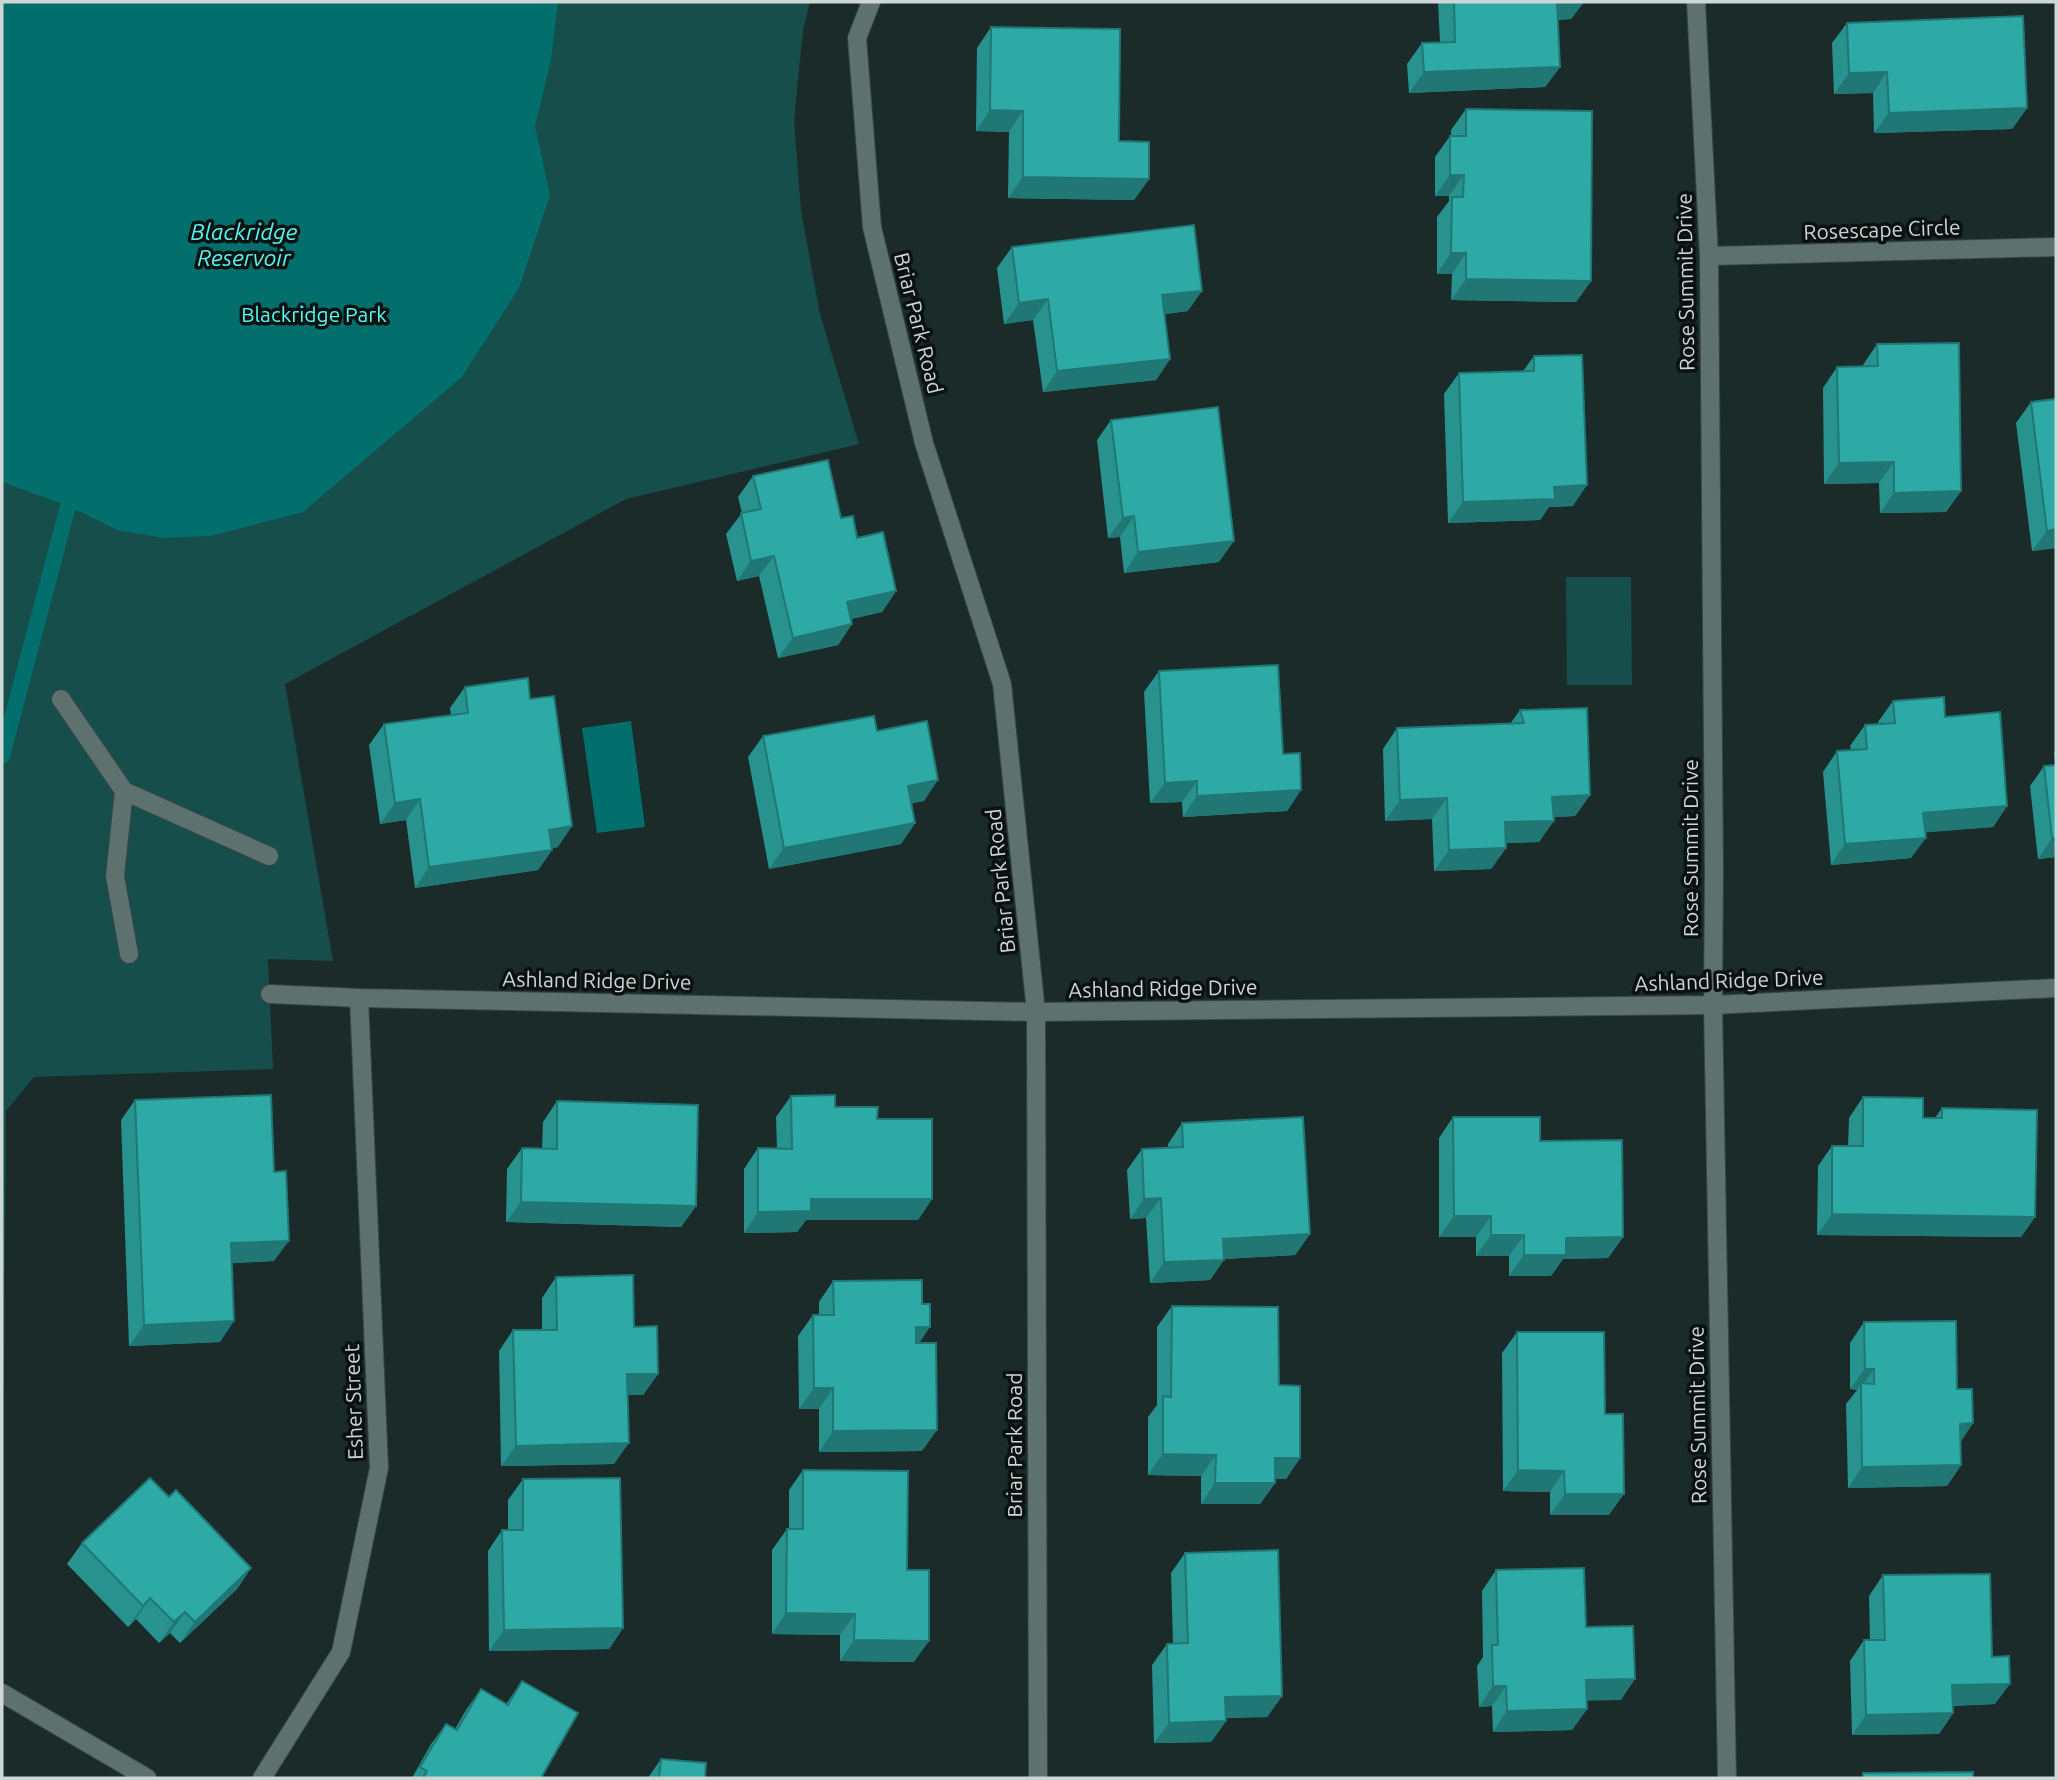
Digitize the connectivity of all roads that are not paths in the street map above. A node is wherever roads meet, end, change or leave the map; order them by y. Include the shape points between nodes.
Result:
1 (871, 2) edge
2 (1696, 2) edge
3 (2056, 247) edge
4 (1709, 256) junction
5 (61, 699) dead end
6 (124, 791) junction
7 (269, 856) dead end
8 (129, 954) dead end
9 (2056, 988) edge
10 (270, 994) dead end
11 (359, 998) junction
12 (1713, 1005) junction
13 (1036, 1012) junction
14 (2, 1693) edge
15 (147, 1778) edge
16 (262, 1778) edge
17 (1038, 1778) edge
18 (1727, 1778) edge

1 - 13 street, Briar Park Road via 857,38 872,227 924,443 1002,684
2 - 4 street, Rose Summit Drive
3 - 4 street, Rosescape Circle
4 - 12 street, Rose Summit Drive
5 - 6 street
6 - 7 street
6 - 8 street via 115,876
9 - 12 street, Ashland Ridge Drive
10 - 11 street, Ashland Ridge Drive
11 - 13 street, Ashland Ridge Drive
11 - 16 street, Esher Street via 379,1468 341,1652
12 - 13 street, Ashland Ridge Drive
12 - 18 street, Rose Summit Drive
13 - 17 street, Briar Park Road
14 - 15 street

